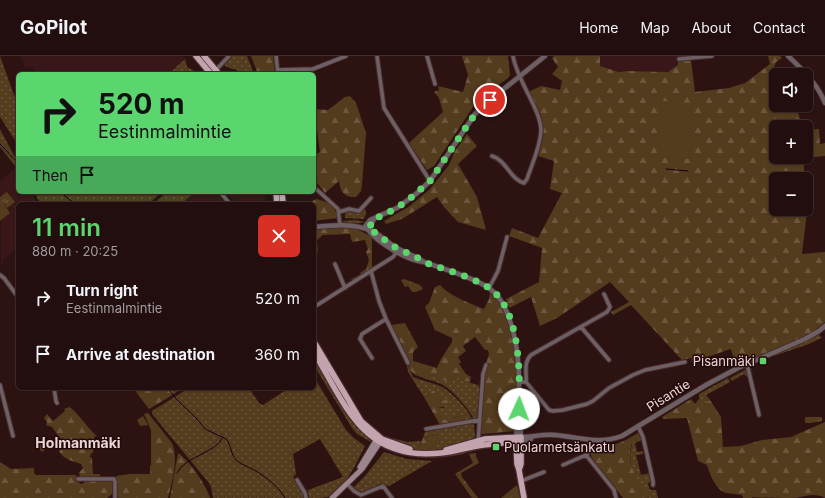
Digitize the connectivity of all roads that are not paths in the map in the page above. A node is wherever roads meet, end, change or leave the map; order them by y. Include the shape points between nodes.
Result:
1 (196, 56) edge
2 (229, 56) edge
3 (276, 56) edge
4 (346, 56) edge
5 (377, 56) edge
6 (427, 56) edge
7 (513, 56) edge
8 (545, 56) edge
9 (712, 56) edge
10 (788, 56) edge
11 (203, 58) edge
12 (679, 59) dead end
13 (213, 72) edge
14 (215, 72) edge
15 (278, 72) edge
16 (519, 77) junction
17 (435, 84) dead end
18 (825, 103) edge
19 (492, 156) dead end
20 (430, 181) junction
21 (316, 189) edge
22 (222, 194) edge
23 (371, 198) dead end
24 (228, 202) edge
25 (339, 212) junction
26 (340, 225) junction
27 (316, 227) edge
28 (366, 229) junction
29 (507, 237) dead end
30 (398, 250) junction
31 (335, 264) dead end
32 (371, 272) junction
33 (0, 275) edge
34 (345, 288) junction
35 (489, 288) junction
36 (16, 294) edge
37 (604, 294) dead end
38 (316, 306) edge
39 (386, 319) junction
40 (825, 326) edge
41 (581, 327) junction
42 (316, 345) edge
43 (316, 355) edge
44 (372, 358) dead end
45 (609, 360) dead end
46 (408, 362) dead end
47 (686, 362) dead end
48 (747, 364) junction
49 (486, 365) dead end
50 (519, 382) junction
51 (526, 382) junction
52 (0, 385) edge
53 (54, 390) edge
54 (57, 403) dead end
55 (759, 415) dead end
56 (479, 420) junction
57 (638, 426) junction
58 (426, 429) dead end
59 (13, 436) dead end
60 (519, 439) junction
61 (379, 440) junction
62 (590, 441) junction
63 (478, 443) junction
64 (586, 455) junction
65 (563, 465) dead end
66 (544, 472) dead end
67 (78, 479) dead end
68 (297, 480) dead end
69 (521, 481) junction
70 (347, 484) junction
71 (653, 485) dead end
72 (115, 498) edge
73 (306, 498) edge
74 (332, 498) edge
75 (392, 498) edge
76 (524, 498) edge
77 (616, 498) edge

1 - 11 main road
2 - 14 street
3 - 15 street
4 - 15 street via 313,69
5 - 20 street via 384,108
6 - 17 street
7 - 16 street
8 - 16 street
9 - 12 street
10 - 18 street via 809,76
11 - 13 main road
16 - 19 street via 536,113 541,132 526,181 518,180 498,158
16 - 20 street via 475,114
20 - 28 street via 406,202 374,219
21 - 25 street via 336,206
22 - 24 street
23 - 25 street via 359,210
25 - 26 street
26 - 27 street
26 - 28 street
28 - 30 street via 373,231
29 - 35 street via 498,271
30 - 32 street
30 - 35 street
31 - 34 street
32 - 34 street
32 - 39 street
33 - 36 street
34 - 38 street
35 - 50 street via 503,303 510,322 517,345
37 - 41 street via 610,307 607,312
39 - 44 street via 360,336
39 - 46 street
40 - 48 street, Pisantie via 805,339
41 - 45 street
41 - 51 street via 531,354 527,360
42 - 61 main road via 356,415
43 - 61 main road via 354,420 363,430
47 - 51 street via 645,370 609,388 593,401 563,410 549,410
48 - 55 street
48 - 57 street, Pisantie via 698,389
49 - 56 street via 482,374
50 - 51 street
50 - 60 street
52 - 59 street
53 - 54 street
56 - 58 street
56 - 63 street
57 - 62 street, Pisantie via 615,439
57 - 71 street via 644,439
60 - 62 street, Pisantie via 556,435
60 - 63 main road
60 - 69 main road
61 - 63 main road via 426,452
61 - 70 main road
62 - 64 street
64 - 65 street
64 - 77 street via 614,490
66 - 69 street
67 - 72 street via 114,479
68 - 73 street
69 - 76 main road
70 - 74 main road
70 - 75 street via 354,492 362,494 384,486

